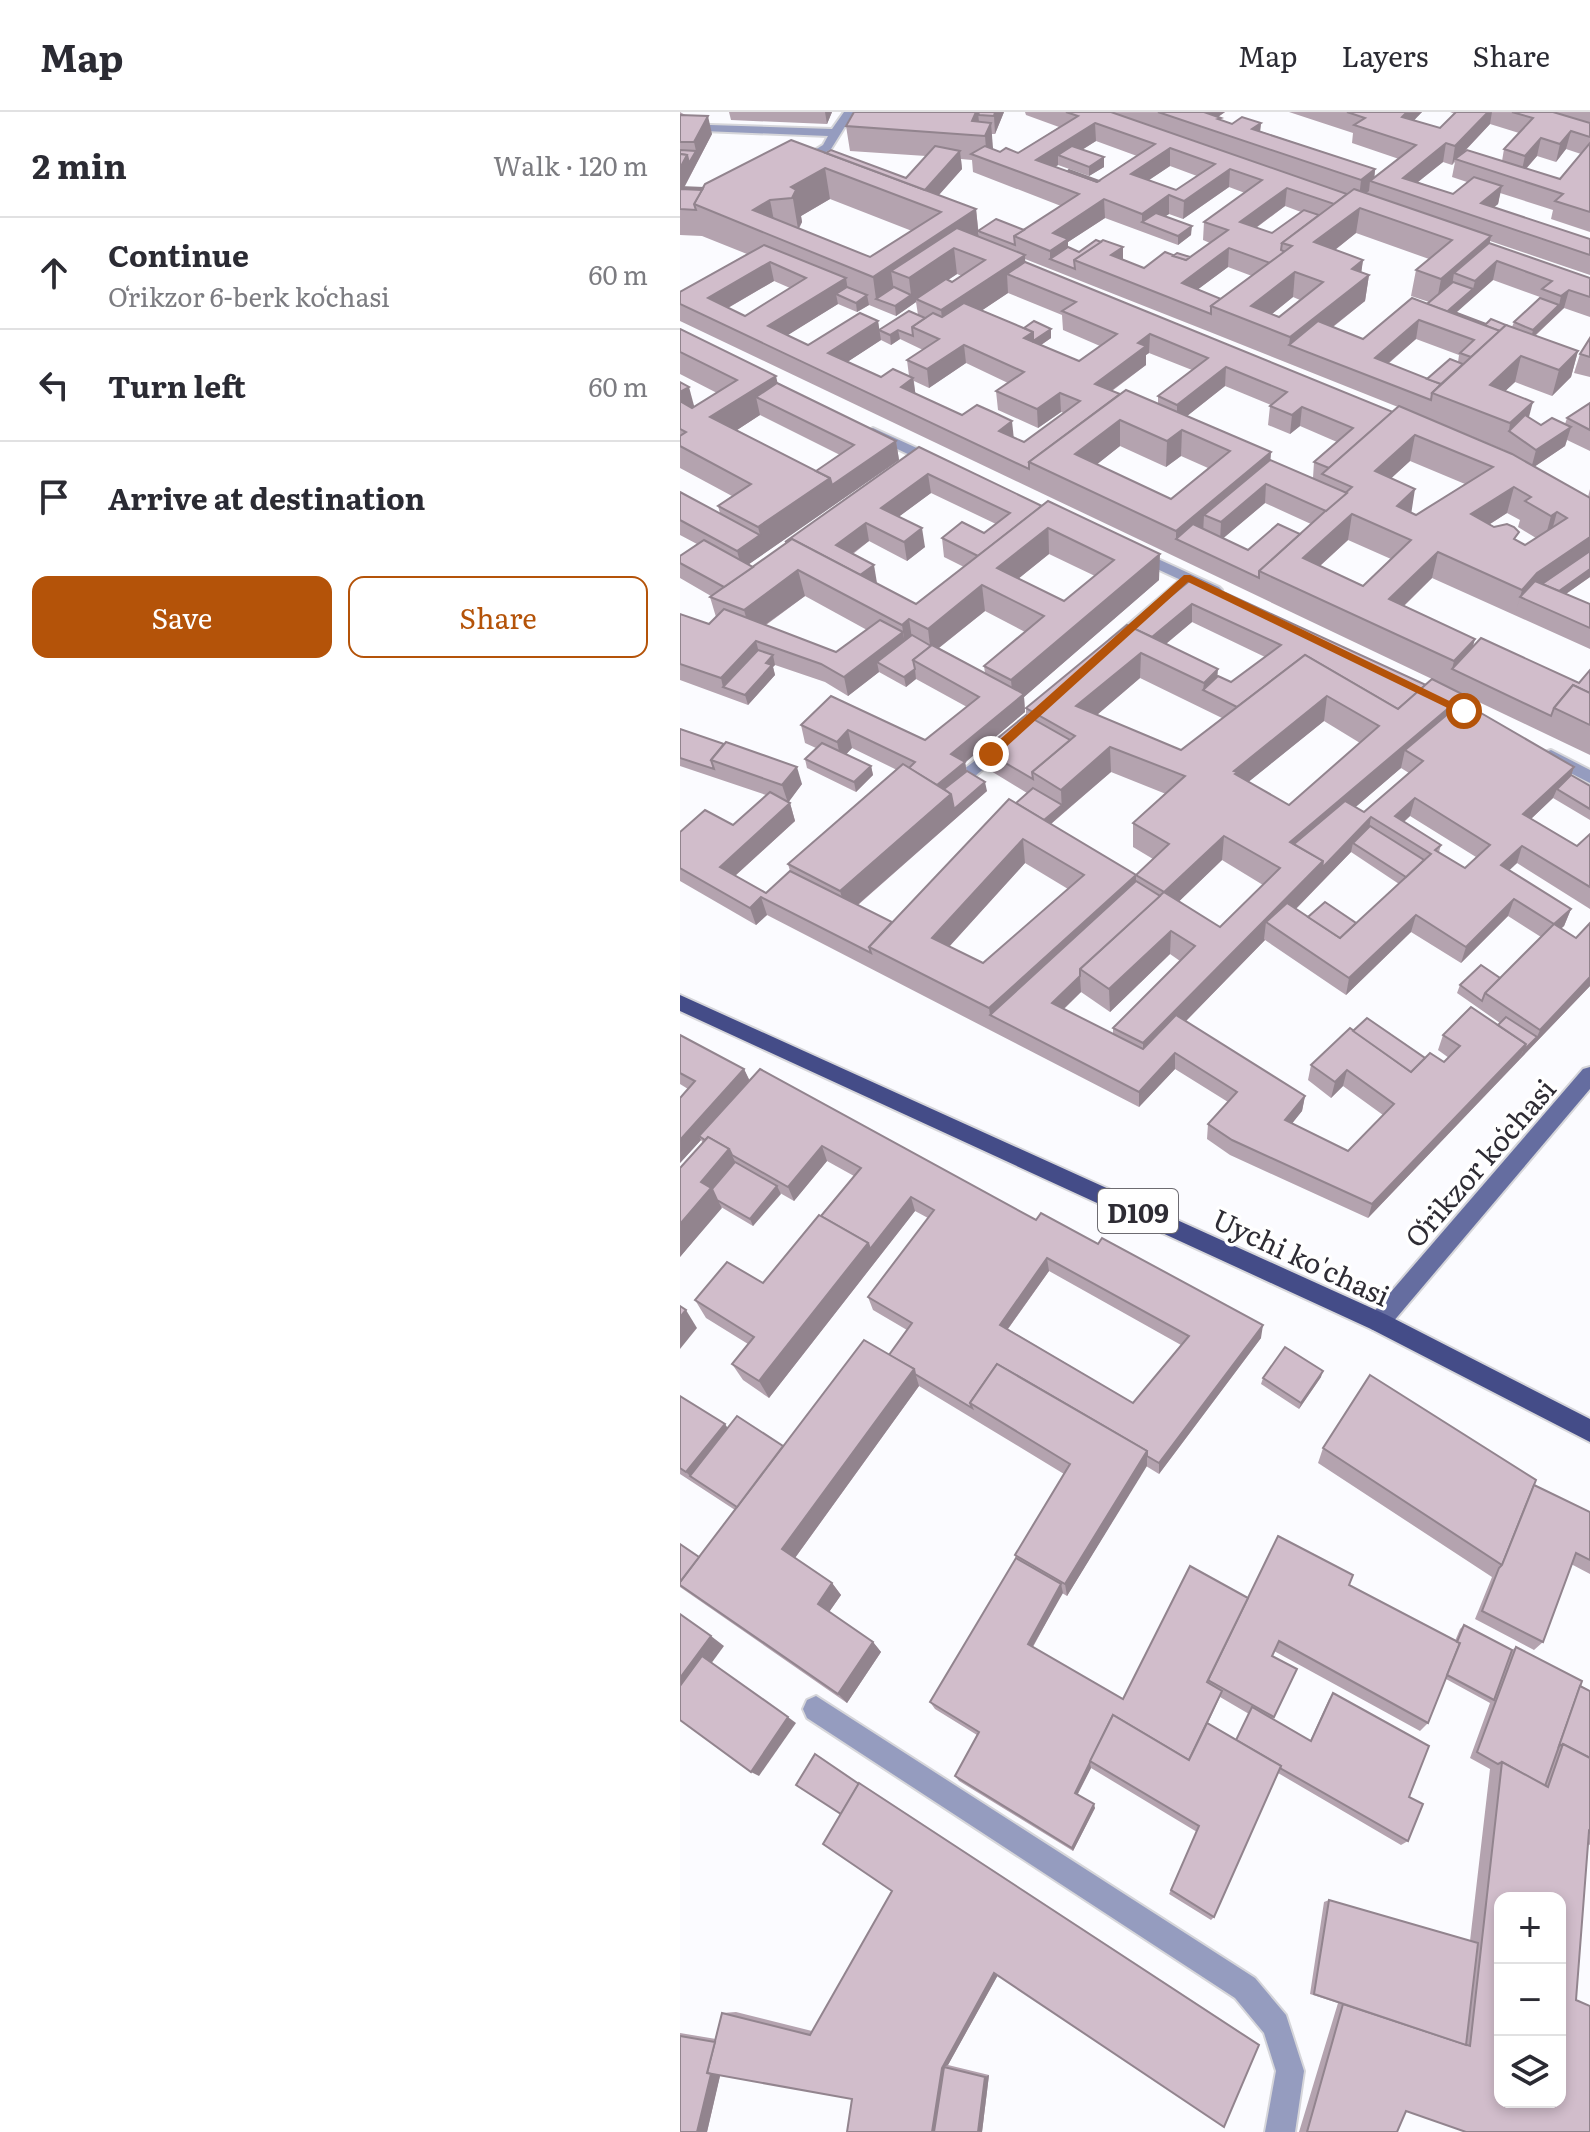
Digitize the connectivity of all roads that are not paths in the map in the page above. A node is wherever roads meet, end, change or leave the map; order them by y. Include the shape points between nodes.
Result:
1 (849, 112) edge
2 (680, 127) edge
3 (838, 133) junction
4 (793, 168) edge
5 (855, 423) edge
6 (952, 470) edge
7 (1118, 546) edge
8 (1187, 578) junction
9 (1227, 596) edge
10 (1106, 652) edge
11 (1013, 735) edge
12 (1541, 751) edge
13 (969, 773) edge
14 (1590, 777) edge
15 (680, 1003) edge
16 (1590, 1075) edge
17 (1379, 1322) junction
18 (1590, 1431) edge
19 (816, 1709) edge
20 (1280, 2132) edge

1 - 3 street
2 - 3 street
3 - 4 street via 827,147
5 - 6 street via 918,461
7 - 8 street
8 - 9 street
8 - 10 lane
11 - 13 lane
12 - 14 street
15 - 17 main road, Uychi ko'chasi / D109
16 - 17 main road, Oʻrikzor koʻchasi
17 - 18 main road, Uychi ko'chasi / D109
19 - 20 street via 1245,1988 1276,2025 1290,2071

